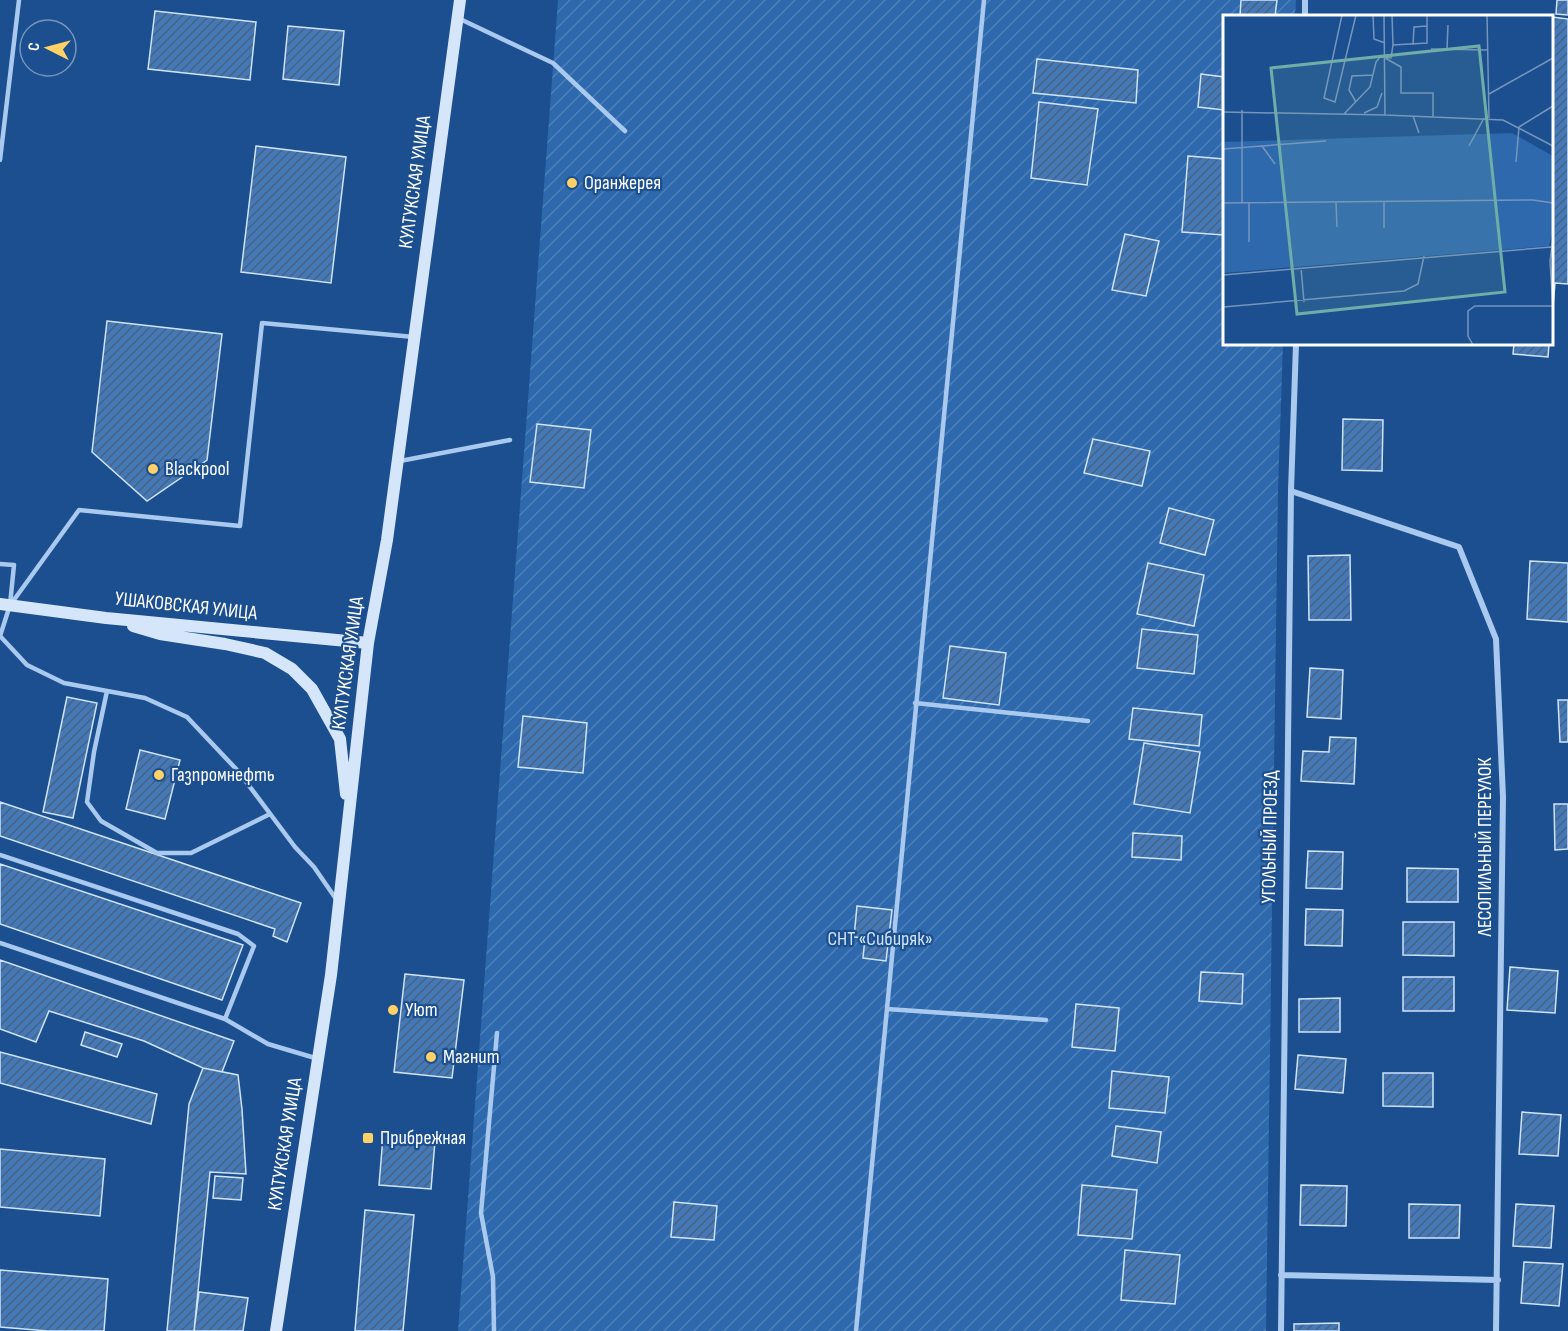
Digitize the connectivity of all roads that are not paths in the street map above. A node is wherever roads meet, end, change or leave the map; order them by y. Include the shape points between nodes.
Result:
1 (19, 0) edge
2 (460, 0) edge
3 (984, 0) edge
4 (457, 17) junction
5 (625, 131) dead end
6 (0, 160) edge
7 (414, 337) junction
8 (1296, 345) edge
9 (510, 440) dead end
10 (397, 462) junction
11 (1291, 491) junction
12 (0, 564) edge
13 (5, 605) edge
14 (106, 618) junction
15 (368, 643) junction
16 (107, 691) junction
17 (915, 704) junction
18 (1088, 721) dead end
19 (270, 814) junction
20 (348, 816) junction
21 (0, 855) edge
22 (339, 903) junction
23 (0, 943) edge
24 (887, 1009) junction
25 (225, 1019) junction
26 (1046, 1020) dead end
27 (496, 1033) dead end
28 (318, 1059) junction
29 (1281, 1275) junction
30 (1498, 1280) junction
31 (276, 1331) edge
32 (494, 1331) edge
33 (856, 1331) edge
34 (1281, 1331) edge
35 (1496, 1331) edge

1 - 6 lane
2 - 4 main road, КУЛТУКСКАЯ УЛИЦА
3 - 17 lane
4 - 5 lane via 553,63
4 - 7 main road, КУЛТУКСКАЯ УЛИЦА
7 - 10 main road, КУЛТУКСКАЯ УЛИЦА
7 - 13 lane via 262,323 240,526 79,510
8 - 11 street, УГОЛЬНЫЙ ПРОЕЗД
9 - 10 lane
10 - 15 main road, КУЛТУКСКАЯ УЛИЦА
11 - 29 street, УГОЛЬНЫЙ ПРОЕЗД
11 - 30 street, ЛЕСОПИЛЬНЫЙ ПЕРЕУЛОК via 1459,547 1497,639 1503,798
12 - 13 lane via 14,565
13 - 14 main road, УШАКОВСКАЯ УЛИЦА
13 - 16 lane via 0,636 27,665 64,683
14 - 15 main road, УШАКОВСКАЯ УЛИЦА
14 - 20 main road via 160,634 265,653 292,669 312,689 340,739
15 - 20 main road, КУЛТУКСКАЯ УЛИЦА
16 - 19 lane via 145,698 187,717 238,771
16 - 19 lane via 87,802 101,821 157,853 190,853
17 - 18 lane
17 - 24 lane
19 - 22 lane
20 - 22 main road, КУЛТУКСКАЯ УЛИЦА
21 - 25 lane via 238,934 254,946
22 - 28 main road, КУЛТУКСКАЯ УЛИЦА
23 - 25 lane
24 - 26 lane
24 - 33 lane
25 - 28 lane via 268,1044
27 - 32 lane via 481,1213 493,1277
28 - 31 main road, КУЛТУКСКАЯ УЛИЦА
29 - 30 street
29 - 34 street, УГОЛЬНЫЙ ПРОЕЗД
30 - 35 street, ЛЕСОПИЛЬНЫЙ ПЕРЕУЛОК

